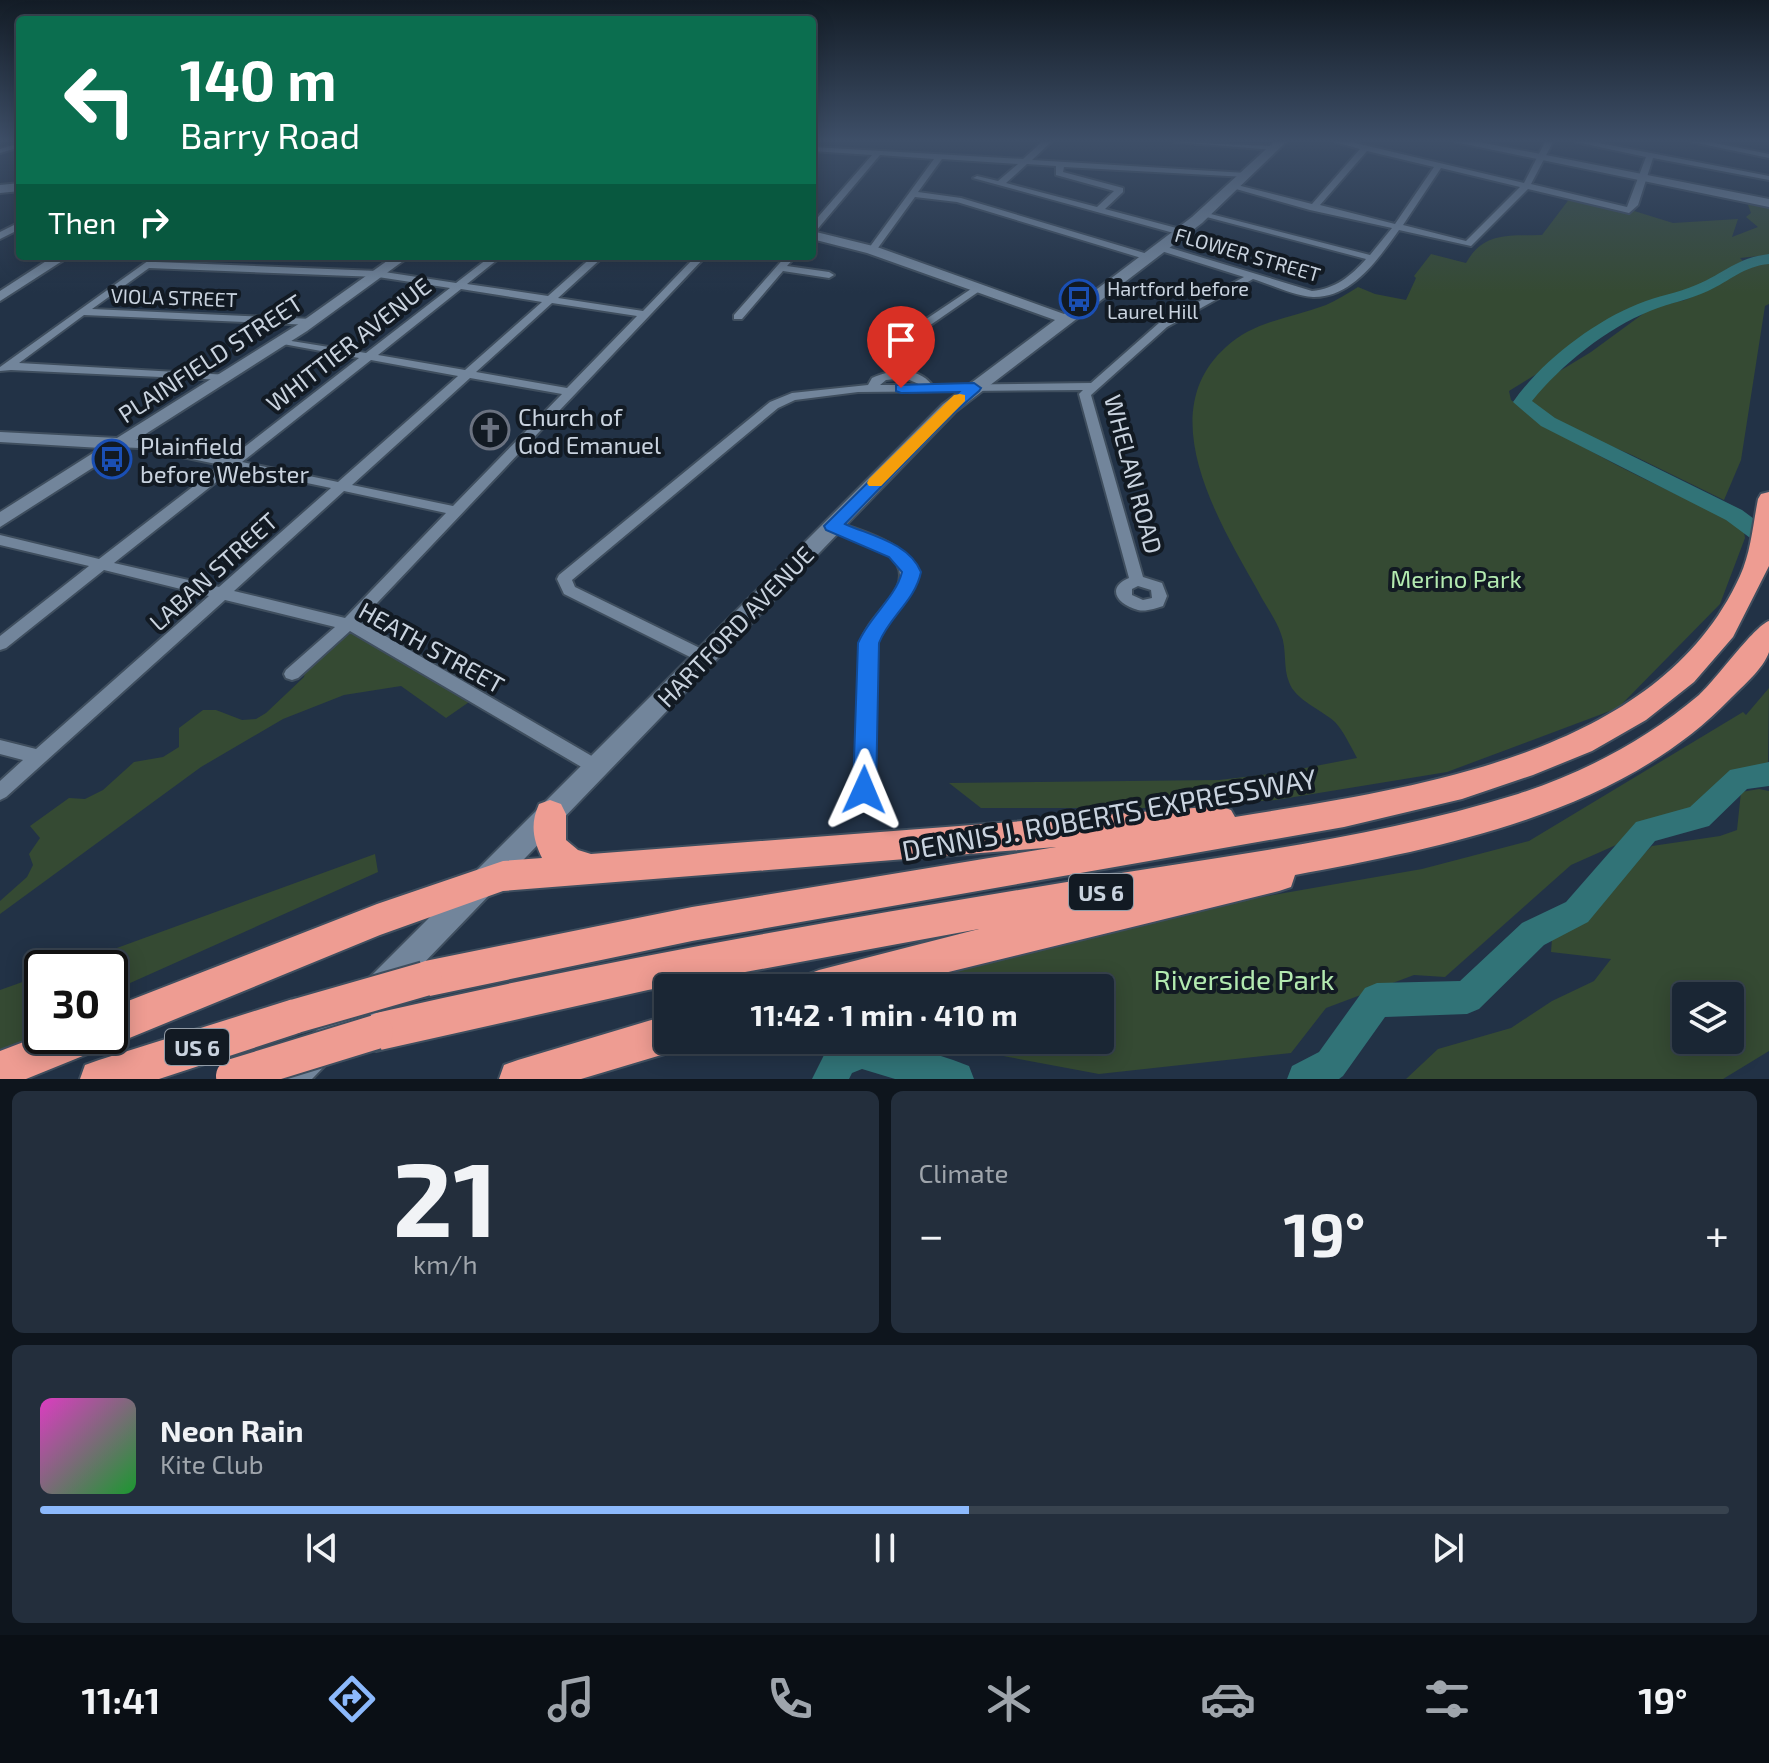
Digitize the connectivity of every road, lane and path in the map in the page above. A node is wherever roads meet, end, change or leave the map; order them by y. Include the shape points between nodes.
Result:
1 (846, 192) edge
2 (1030, 192) edge
3 (1118, 192) edge
4 (1227, 192) edge
5 (1253, 192) edge
6 (1327, 192) edge
7 (1419, 192) edge
8 (1520, 192) edge
9 (1552, 192) edge
10 (1638, 192) edge
11 (1715, 192) edge
12 (913, 194) joint
13 (1769, 203) edge
14 (1313, 208) junction
15 (1098, 211) junction
16 (1203, 215) junction
17 (1394, 227) junction
18 (816, 228) edge
19 (1181, 232) junction
20 (816, 234) edge
21 (1161, 248) junction
22 (872, 250) junction
23 (1148, 257) junction
24 (1372, 258) junction
25 (57, 260) edge
26 (153, 260) edge
27 (397, 260) edge
28 (492, 260) edge
29 (595, 260) edge
30 (697, 260) edge
31 (788, 260) edge
32 (146, 265) junction
33 (781, 268) junction
34 (378, 274) junction
35 (829, 275) dead end
36 (1252, 276) junction
37 (459, 285) junction
38 (977, 288) junction
39 (0, 297) edge
40 (550, 300) junction
41 (82, 312) junction
42 (644, 314) junction
43 (738, 317) dead end
44 (1065, 319) junction
45 (312, 322) junction
46 (283, 341) junction
47 (896, 344) dead end
48 (369, 356) junction
49 (903, 357) dead end
50 (3, 369) edge
51 (901, 373) junction
52 (467, 374) junction
53 (225, 377) junction
54 (1090, 386) junction
55 (929, 388) junction
56 (974, 388) junction
57 (873, 389) junction
58 (569, 392) junction
59 (0, 437) edge
60 (121, 444) junction
61 (231, 464) junction
62 (340, 487) junction
63 (1768, 510) edge
64 (457, 511) junction
65 (5, 514) edge
66 (833, 526) junction
67 (0, 540) edge
68 (100, 566) junction
69 (1137, 580) dead end
70 (220, 595) junction
71 (348, 624) junction
72 (1769, 631) edge
73 (0, 644) edge
74 (704, 657) junction
75 (292, 674) dead end
76 (0, 747) edge
77 (39, 757) junction
78 (596, 767) junction
79 (864, 790) dead end
80 (0, 792) edge
81 (1398, 802) junction
82 (550, 814) junction
83 (1407, 838) junction
84 (595, 868) junction
85 (485, 881) junction
86 (869, 974) edge
87 (128, 1020) edge
88 (654, 1038) edge
89 (41, 1054) edge
90 (0, 1070) edge
91 (230, 1078) edge
92 (99, 1079) edge
93 (290, 1079) edge
94 (518, 1079) edge

1 - 18 street
2 - 15 street
3 - 15 street
4 - 16 main road, HARTFORD AVENUE
5 - 14 street
6 - 14 street
7 - 17 street
8 - 17 street via 1467,244
9 - 10 street via 1626,210 1633,208
11 - 13 main road
12 - 22 street
12 - 23 street via 958,200
14 - 17 street
15 - 19 street
16 - 19 main road, HARTFORD AVENUE
16 - 24 street
17 - 24 street
19 - 21 main road, HARTFORD AVENUE
20 - 22 main road
21 - 23 main road, HARTFORD AVENUE
21 - 36 street, FLOWER STREET
22 - 38 main road
23 - 44 main road, HARTFORD AVENUE
24 - 36 street, FLOWER STREET via 1347,284 1325,295
25 - 39 main road
26 - 32 street
27 - 34 main road, PLAINFIELD STREET
28 - 37 street, WHITTIER AVENUE
29 - 40 street, LABAN STREET
30 - 42 street
31 - 33 street
32 - 34 street
32 - 41 street
33 - 35 street
33 - 43 street
34 - 37 street
34 - 45 main road, PLAINFIELD STREET
36 - 54 street, WHELAN ROAD via 1163,325
37 - 40 street
37 - 48 street, WHITTIER AVENUE
38 - 44 main road
38 - 47 street
40 - 42 street
40 - 52 street, LABAN STREET
41 - 45 street, VIOLA STREET
41 - 50 street
42 - 58 street
44 - 56 main road, HARTFORD AVENUE
45 - 46 main road, PLAINFIELD STREET
46 - 48 street
46 - 53 main road, PLAINFIELD STREET
48 - 52 street
48 - 61 street, WHITTIER AVENUE
49 - 51 street
50 - 53 street
51 - 55 street
51 - 57 street via 876,380
52 - 58 street
52 - 62 street, LABAN STREET
53 - 60 main road, PLAINFIELD STREET
54 - 56 street
54 - 69 street, WHELAN ROAD via 1084,401
55 - 56 street
55 - 57 street
56 - 66 main road, HARTFORD AVENUE
57 - 74 street via 777,403 564,579 569,590
58 - 64 street
59 - 60 main road
60 - 61 street
60 - 65 main road, PLAINFIELD STREET
61 - 62 street
61 - 68 street, WHITTIER AVENUE
62 - 64 street
62 - 70 street, LABAN STREET
63 - 81 highway, DENNIS J. ROBERTS EXPRESSWAY / US 6 via 1748,588 1719,635 1648,703 1549,756 1472,784
64 - 71 street
66 - 74 main road, HARTFORD AVENUE
66 - 79 street via 896,553 911,572 908,586 868,643
67 - 68 street, HEATH STREET
68 - 70 street, HEATH STREET
68 - 73 street, WHITTIER AVENUE
70 - 71 street, HEATH STREET
70 - 77 street, LABAN STREET
71 - 75 street
71 - 78 street, HEATH STREET
72 - 83 highway, US 6 via 1717,696 1630,759 1534,802
74 - 78 main road, HARTFORD AVENUE
76 - 77 street
77 - 80 street, LABAN STREET
78 - 82 main road, HARTFORD AVENUE
81 - 84 highway
81 - 92 highway, DENNIS J. ROBERTS EXPRESSWAY / US 6, bridge via 705,922 425,979
82 - 84 highway via 550,841 557,856
82 - 85 main road, HARTFORD AVENUE
83 - 86 highway via 1271,878
83 - 91 highway, US 6, bridge via 697,961 376,1032
84 - 85 highway
85 - 87 highway
85 - 93 main road, HARTFORD AVENUE
88 - 94 highway
89 - 90 highway

